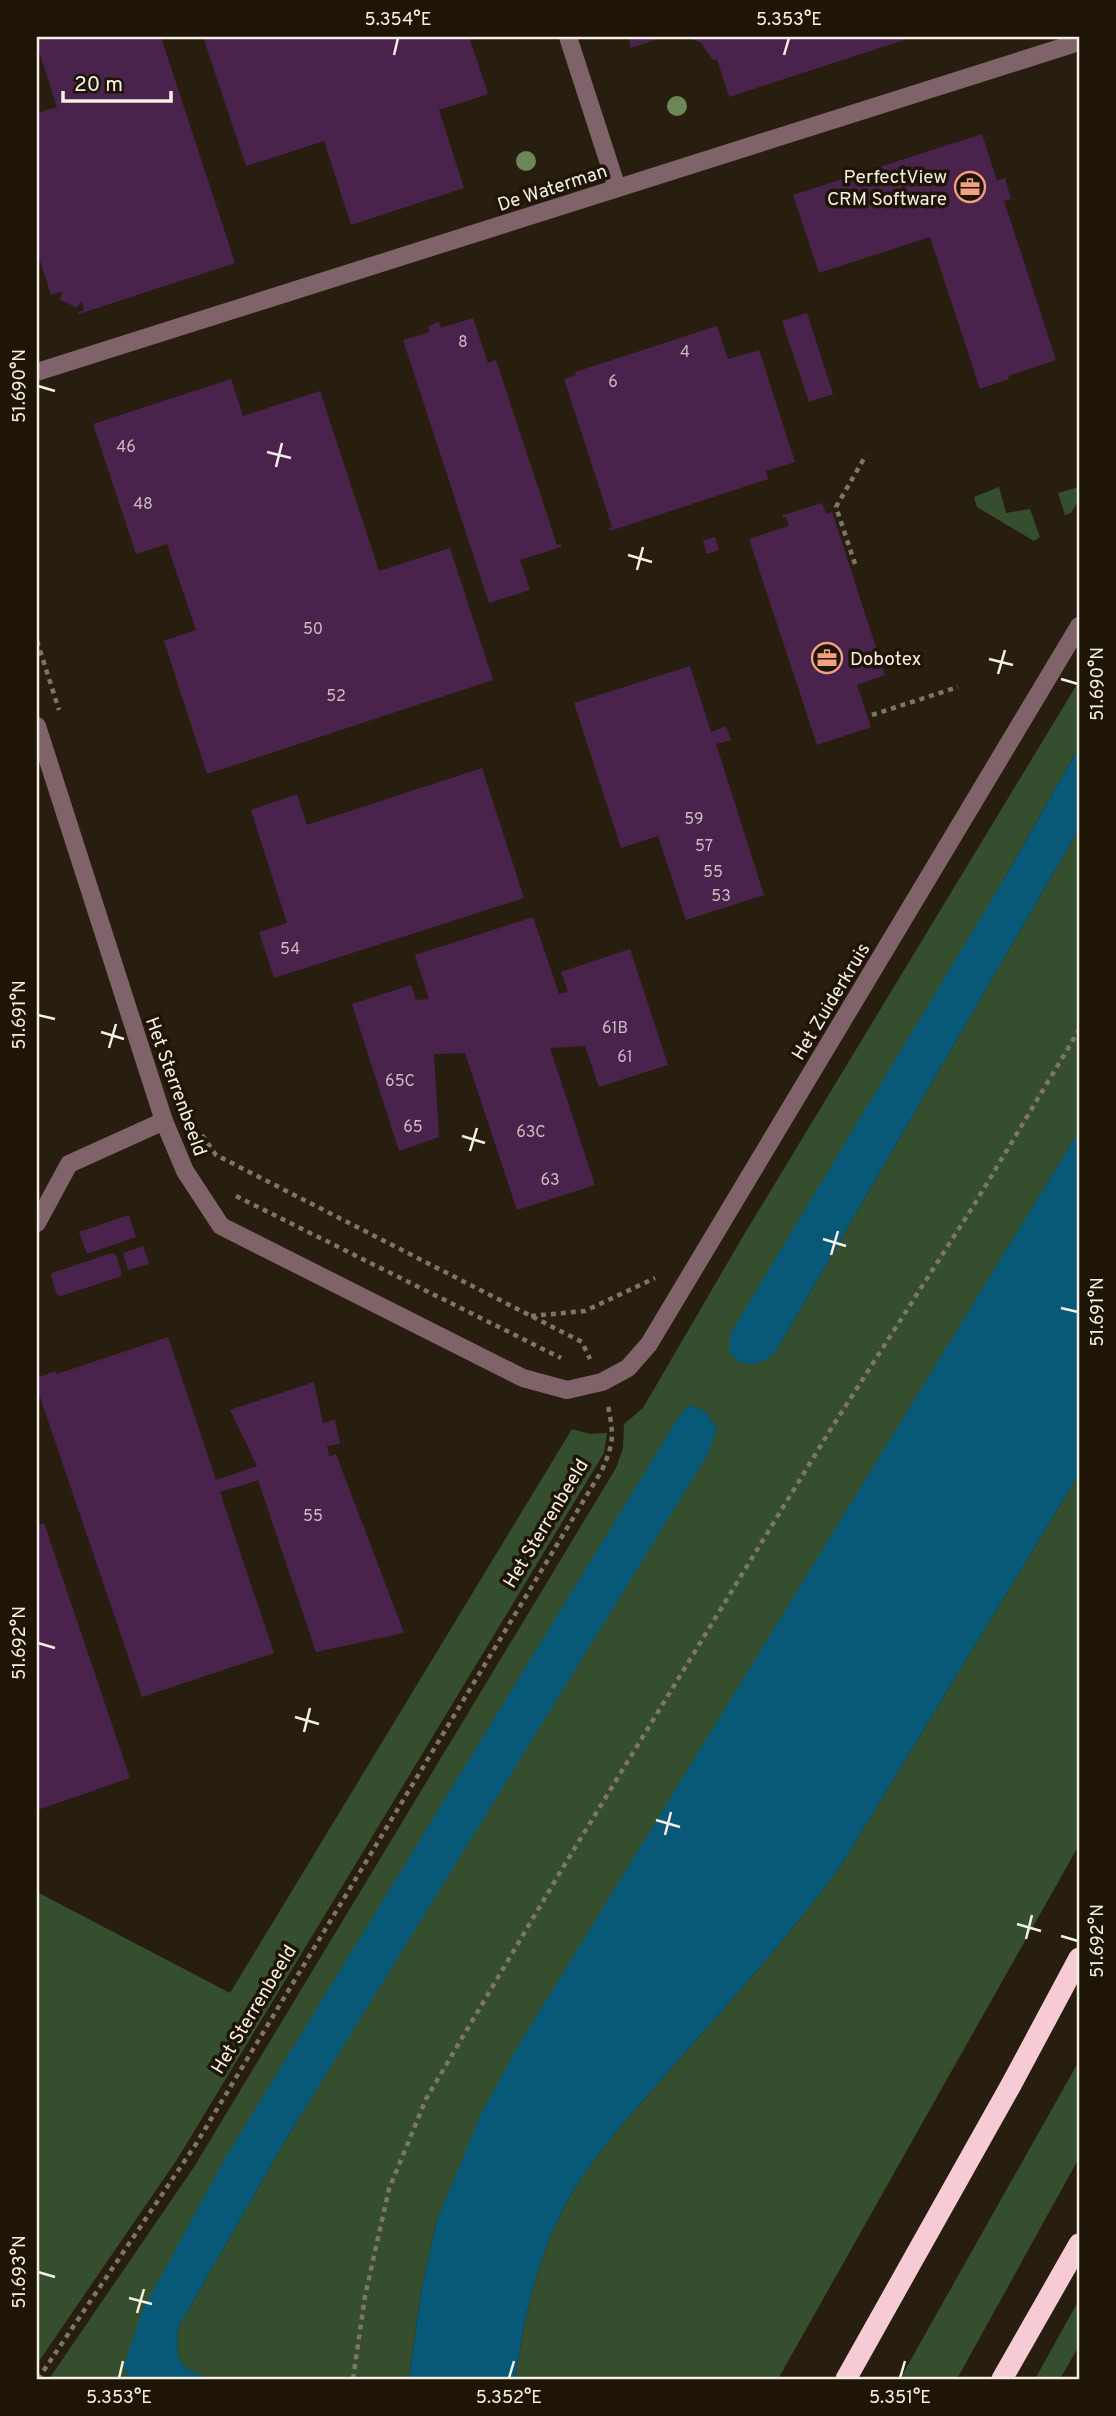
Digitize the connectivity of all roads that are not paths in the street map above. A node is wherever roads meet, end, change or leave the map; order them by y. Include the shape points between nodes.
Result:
1 (568, 37) edge
2 (1079, 42) edge
3 (617, 188) junction
4 (37, 372) edge
5 (1079, 626) edge
6 (37, 726) edge
7 (164, 1122) junction
8 (37, 1223) edge
9 (601, 1380) joint
10 (1079, 1958) edge
11 (1079, 2244) edge
12 (846, 2379) edge
13 (1002, 2379) edge

1 - 3 street
2 - 3 street, De Waterman
3 - 4 street, De Waterman
5 - 9 street, Het Zuiderkruis via 649,1344 628,1368
6 - 7 street, Het Sterrenbeeld
7 - 8 street via 69,1164
7 - 9 street, Het Sterrenbeeld via 186,1171 221,1226 523,1378 567,1390
10 - 12 highway
11 - 13 highway

